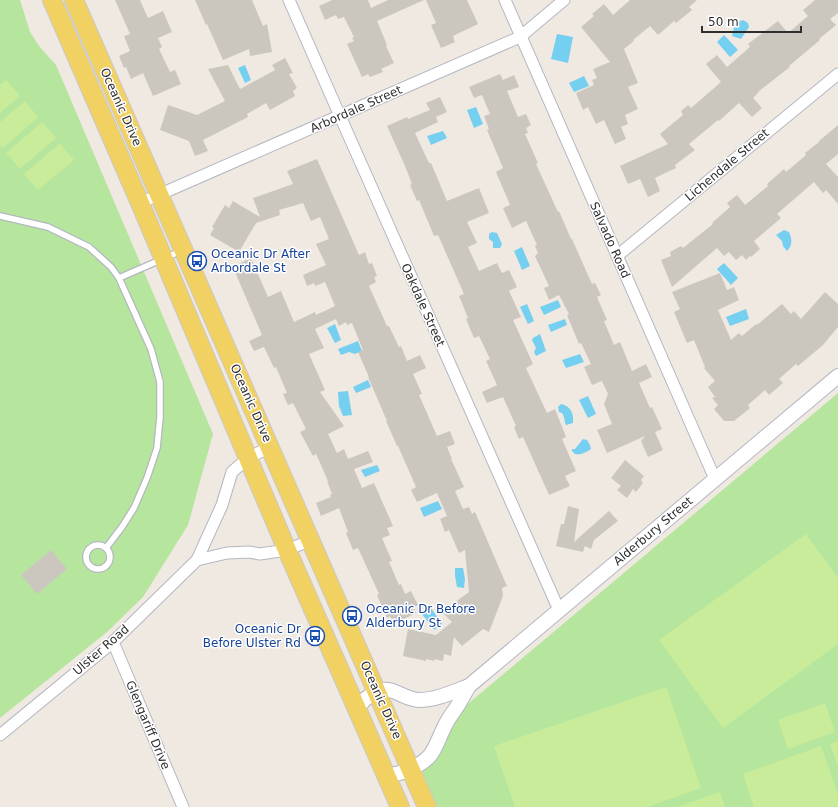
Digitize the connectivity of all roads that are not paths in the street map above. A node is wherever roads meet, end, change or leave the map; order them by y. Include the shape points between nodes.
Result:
1 (52, 0) edge
2 (74, 0) edge
3 (289, 0) edge
4 (505, 0) edge
5 (564, 0) edge
6 (520, 37) junction
7 (838, 74) edge
8 (340, 116) junction
9 (160, 195) junction
10 (140, 203) junction
11 (0, 216) edge
12 (184, 250) junction
13 (617, 256) junction
14 (163, 259) junction
15 (119, 278) junction
16 (838, 376) edge
17 (270, 447) junction
18 (248, 458) junction
19 (715, 479) junction
20 (311, 540) junction
21 (106, 548) junction
22 (287, 550) junction
23 (197, 560) junction
24 (559, 610) junction
25 (113, 642) junction
26 (469, 686) junction
27 (377, 692) junction
28 (357, 709) junction
29 (0, 735) edge
30 (411, 769) junction
31 (386, 775) junction
32 (183, 807) edge
33 (400, 807) edge
34 (428, 807) edge

1 - 10 main road, Oceanic Drive
2 - 9 main road, Oceanic Drive
3 - 8 street, Oakdale Street
4 - 6 street, Salvado Road
5 - 6 street, Arbordale Street
6 - 8 street, Arbordale Street
6 - 13 street, Salvado Road
7 - 13 street, Lichendale Street
8 - 9 street, Arbordale Street
8 - 24 street, Oakdale Street
9 - 10 street, Arbordale Street
9 - 12 main road, Oceanic Drive
10 - 14 main road, Oceanic Drive
11 - 15 lane via 48,227 90,247
12 - 14 lane
12 - 17 main road, Oceanic Drive
13 - 19 street, Salvado Road
14 - 15 lane
14 - 18 main road, Oceanic Drive
15 - 21 lane via 151,349 160,382 160,416 157,448 147,478 134,508
16 - 19 street, Alderbury Street
17 - 18 street, Ulster Road
17 - 20 main road, Oceanic Drive
18 - 22 main road, Oceanic Drive
18 - 23 street, Ulster Road via 232,472 222,505
19 - 24 street, Alderbury Street
20 - 22 street
20 - 27 main road, Oceanic Drive
21 - 21 lane via 110,557 107,565 99,569 91,567 86,559 88,549 97,544
22 - 23 street via 260,554 227,553
22 - 28 main road, Oceanic Drive
23 - 25 street, Ulster Road
24 - 26 street, Alderbury Street
25 - 29 street, Ulster Road
25 - 32 street, Glengariff Drive
26 - 27 street, Alderbury Street via 451,693 417,700 391,690
26 - 30 street, Alderbury Street via 444,726 435,749 424,762
27 - 28 street
27 - 30 main road, Oceanic Drive
28 - 31 main road, Oceanic Drive
30 - 31 street, Alderbury Street
30 - 34 main road, Oceanic Drive
31 - 33 main road, Oceanic Drive

